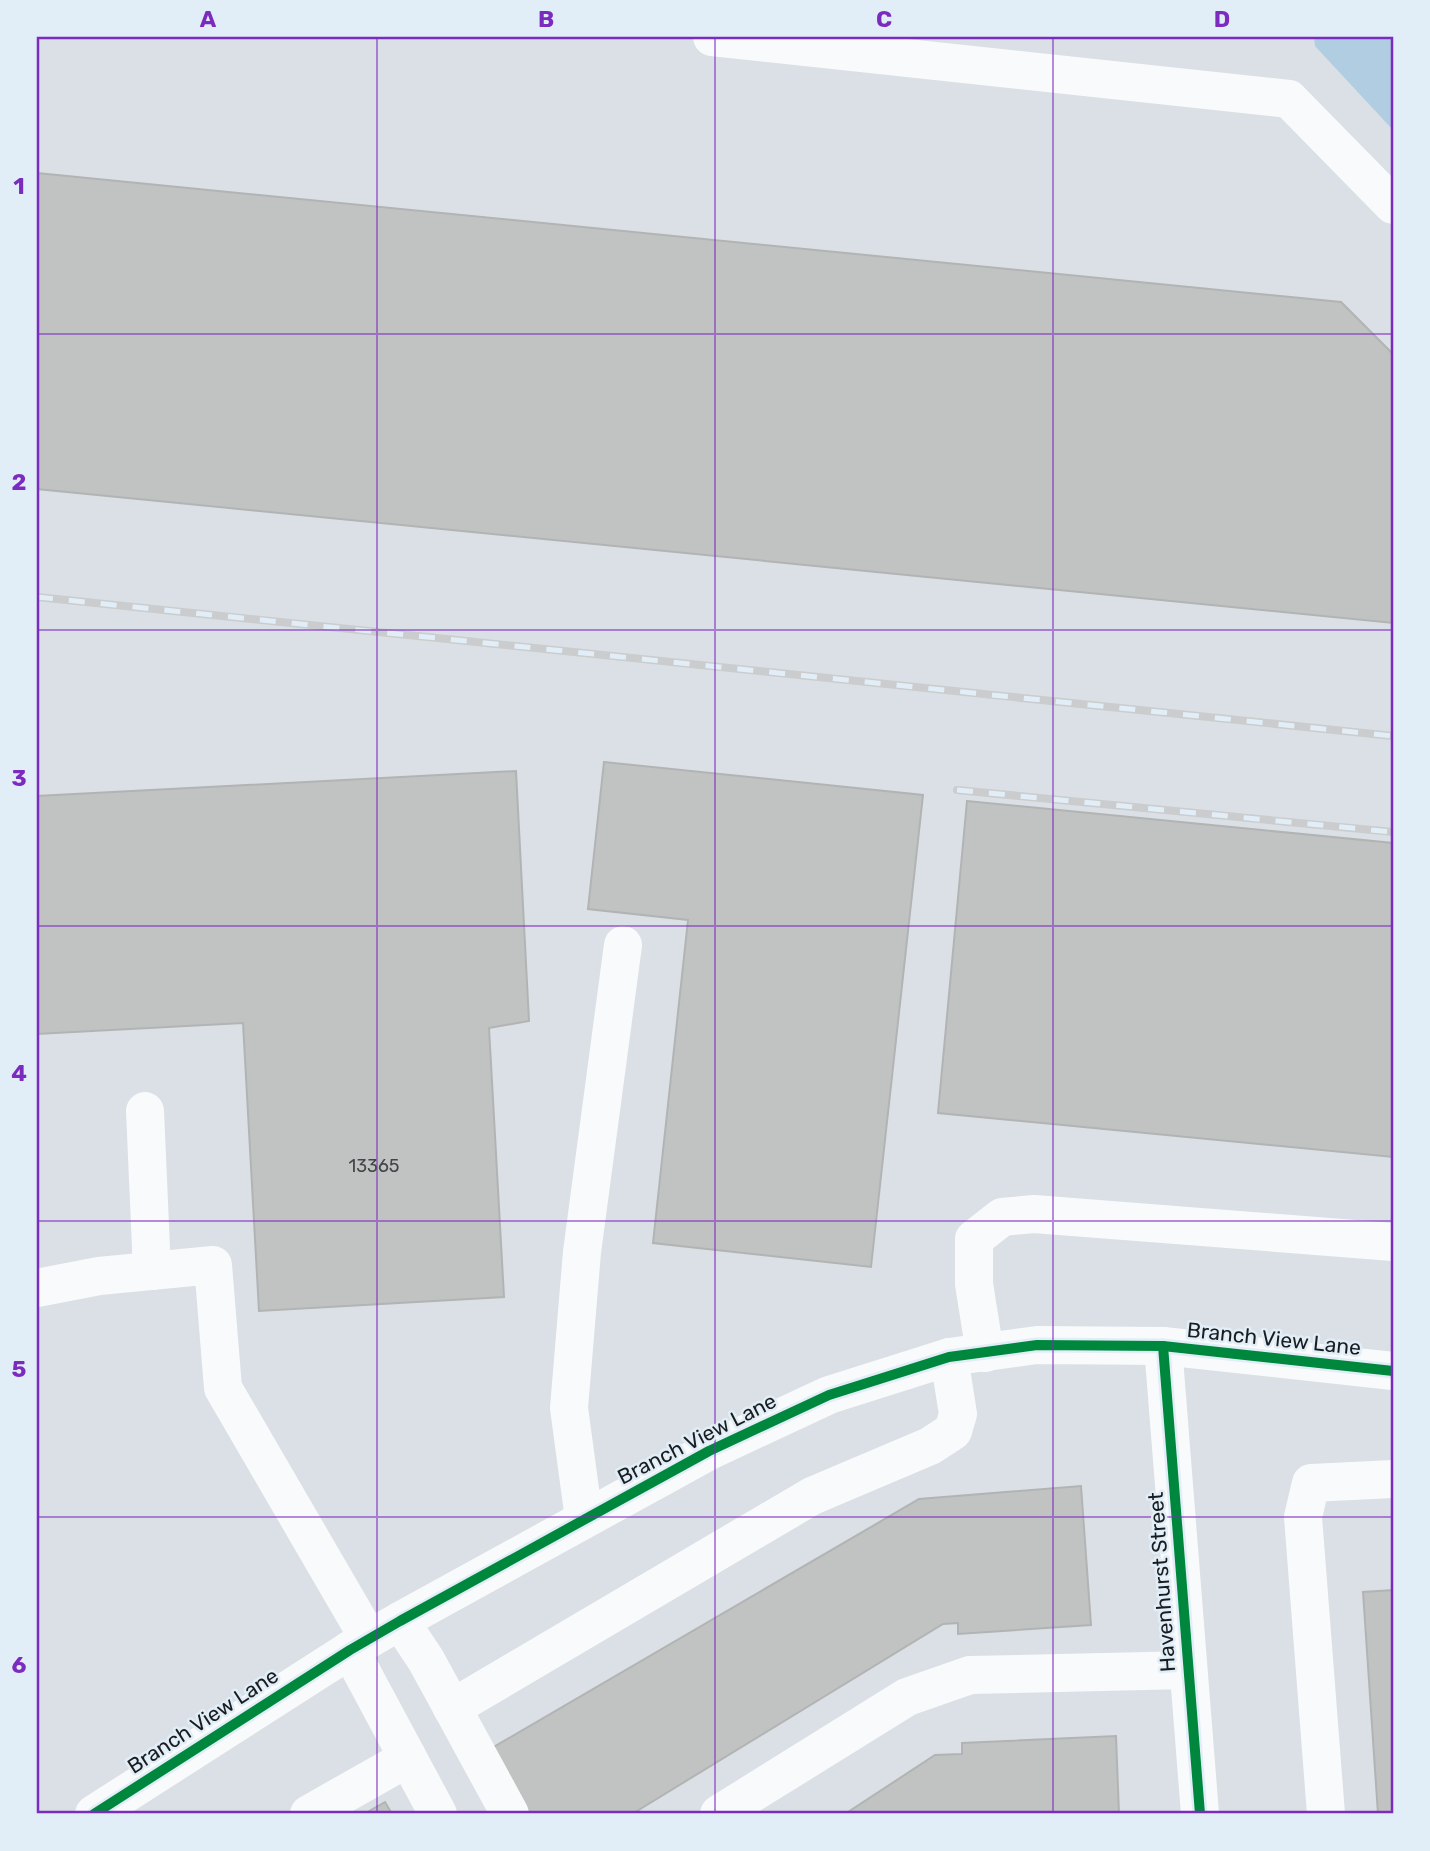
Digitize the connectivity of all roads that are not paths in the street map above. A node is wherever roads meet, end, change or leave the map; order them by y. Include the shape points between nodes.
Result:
1 (712, 37) edge
2 (1393, 205) edge
3 (624, 945) dead end
4 (145, 1111) dead end
5 (1393, 1242) edge
6 (152, 1271) junction
7 (37, 1289) edge
8 (1163, 1346) junction
9 (967, 1355) junction
10 (1393, 1371) edge
11 (1393, 1479) edge
12 (584, 1519) junction
13 (373, 1637) junction
14 (1188, 1670) junction
15 (452, 1708) junction
16 (408, 1758) junction
17 (763, 1801) edge
18 (94, 1814) edge
19 (309, 1814) edge
20 (438, 1814) edge
21 (510, 1814) edge
22 (719, 1814) edge
23 (1200, 1814) edge
24 (1326, 1814) edge

1 - 2 street via 1289,99
3 - 12 street via 582,1252 569,1408
4 - 6 street
5 - 9 street via 1034,1214 1002,1217 974,1239
6 - 7 street
6 - 13 street via 213,1265 223,1388
8 - 9 street, Branch View Lane via 1037,1345
8 - 10 street, Branch View Lane
8 - 14 street, Havenhurst Street
9 - 12 street, Branch View Lane via 829,1395 709,1451
9 - 15 street via 953,1431 930,1446 812,1496
11 - 24 street via 1311,1483 1303,1517
12 - 13 street, Branch View Lane
13 - 15 street via 426,1660
13 - 16 street
13 - 18 street, Branch View Lane
14 - 17 street via 970,1675 907,1697
14 - 23 street, Havenhurst Street
15 - 21 street
16 - 19 street
16 - 20 street
17 - 22 street

